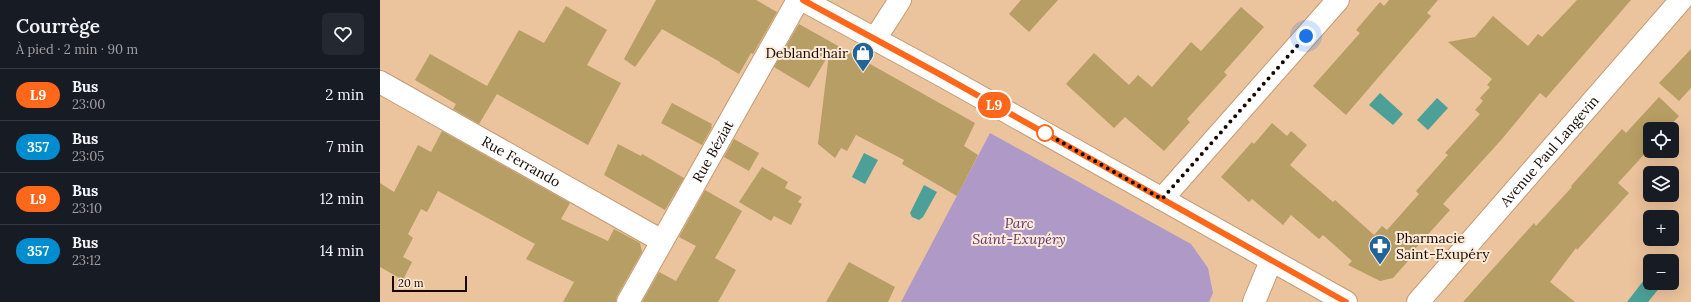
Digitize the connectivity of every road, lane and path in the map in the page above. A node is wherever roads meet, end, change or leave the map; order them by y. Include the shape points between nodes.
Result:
1 (798, 0) edge
2 (803, 0) edge
3 (900, 0) edge
4 (1338, 0) edge
5 (1681, 0) edge
6 (875, 39) junction
7 (380, 82) edge
8 (1162, 199) junction
9 (662, 241) junction
10 (1271, 261) junction
11 (628, 302) edge
12 (1254, 302) edge
13 (1346, 302) edge
14 (1418, 302) edge

1 - 9 street, Rue Béziat
2 - 6 street
3 - 6 street
4 - 8 street
5 - 14 street, Avenue Paul Langevin
6 - 8 street
7 - 9 street, Rue Ferrando
8 - 10 street
9 - 11 street, Rue Béziat
10 - 12 street
10 - 13 street

